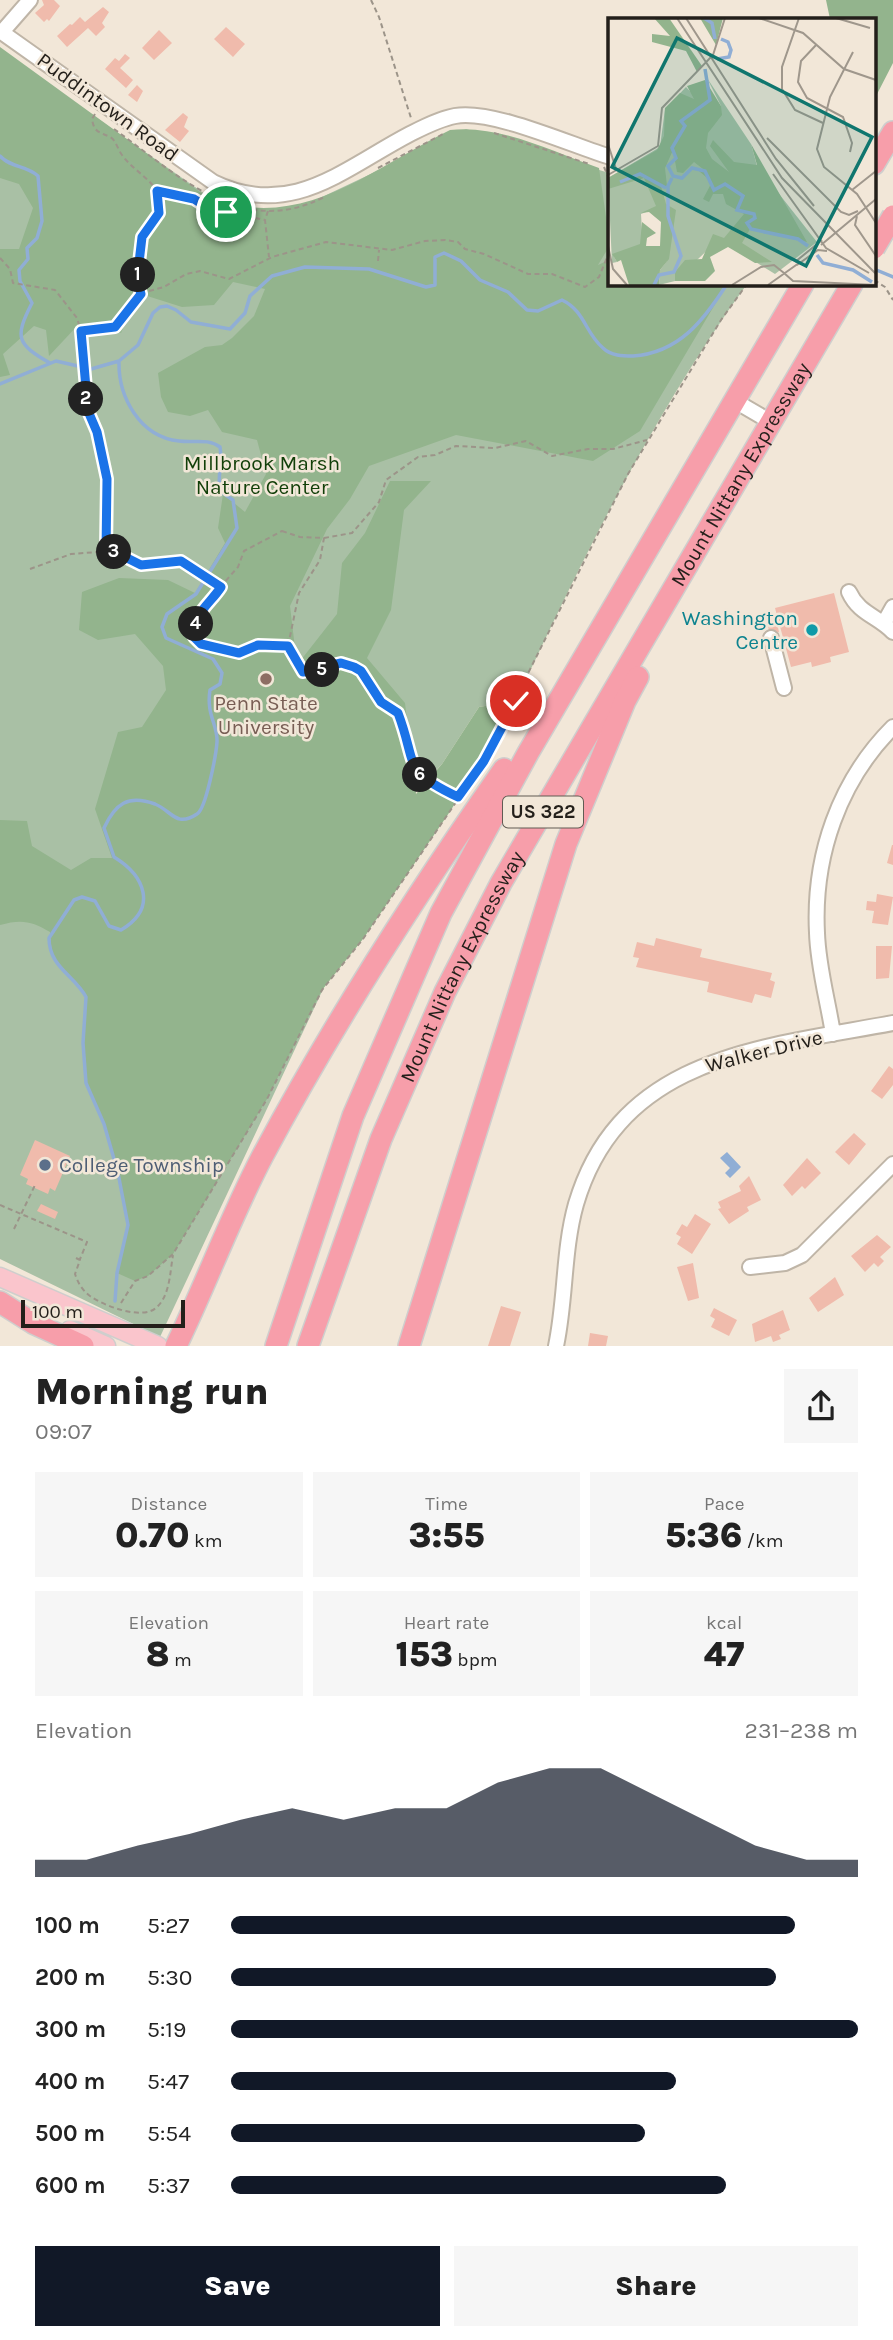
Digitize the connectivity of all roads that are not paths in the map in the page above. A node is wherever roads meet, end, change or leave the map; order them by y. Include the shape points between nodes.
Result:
1 (30, 0) edge
2 (1, 31) edge
3 (893, 132) edge
4 (608, 156) edge
5 (876, 161) edge
6 (893, 216) edge
7 (876, 245) edge
8 (851, 285) edge
9 (800, 287) edge
10 (816, 348) junction
11 (735, 401) junction
12 (771, 422) junction
13 (670, 511) junction
14 (849, 592) dead end
15 (893, 607) edge
16 (889, 628) edge
17 (771, 638) dead end
18 (784, 688) dead end
19 (893, 727) edge
20 (893, 1023) edge
21 (833, 1034) junction
22 (893, 1164) edge
23 (750, 1267) dead end
24 (0, 1278) edge
25 (0, 1300) edge
26 (83, 1346) edge
27 (106, 1346) edge
28 (158, 1346) edge
29 (176, 1346) edge
30 (276, 1346) edge
31 (308, 1346) edge
32 (409, 1346) edge
33 (556, 1346) edge

1 - 2 street
2 - 4 street, Puddintown Road via 192,168 247,195 266,198 298,192 424,127 456,116 489,118
3 - 5 highway
6 - 7 highway, bridge
8 - 10 highway, Mount Nittany Expressway / US 322
9 - 11 highway, Mount Nittany Expressway / US 322
10 - 12 highway, Mount Nittany Expressway / US 322
10 - 32 highway via 778,428 625,702 566,844
11 - 12 street
11 - 13 highway, Mount Nittany Expressway / US 322
12 - 31 highway, Mount Nittany Expressway / US 322 via 502,883 445,992 381,1139
13 - 29 highway via 614,590 522,745 354,996 261,1159
13 - 30 highway, Mount Nittany Expressway / US 322 via 479,840 415,967 346,1134
14 - 16 street via 863,612
15 - 16 street
17 - 18 street
19 - 21 street, Walker Drive via 852,779 825,844 817,887 817,934
20 - 21 street
21 - 33 street, Walker Drive via 705,1063 640,1102 606,1143 582,1187 570,1228
22 - 23 street via 802,1255 785,1263
24 - 28 main road
25 - 26 highway via 33,1323
25 - 27 main road

